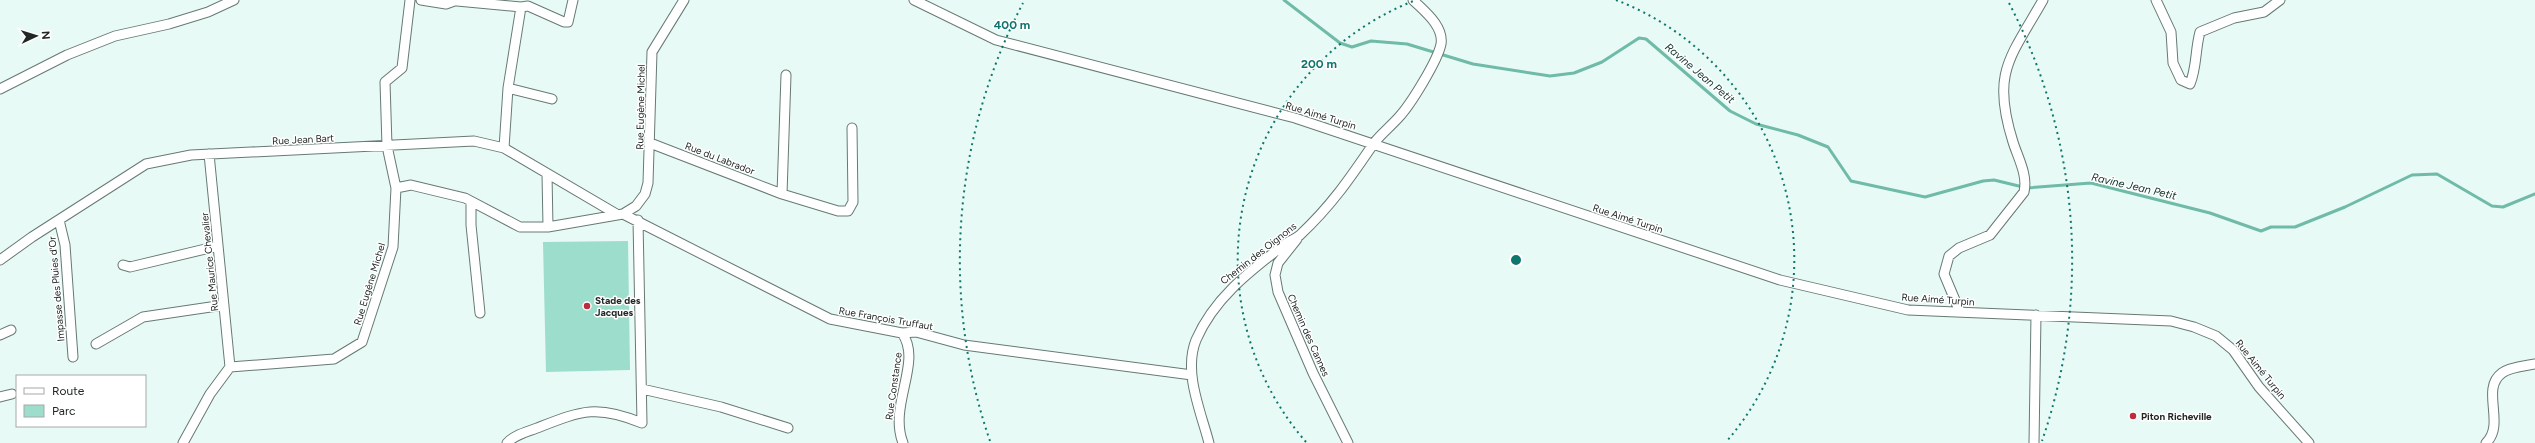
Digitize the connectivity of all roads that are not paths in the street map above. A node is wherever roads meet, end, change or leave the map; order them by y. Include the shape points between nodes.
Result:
1 (234, 0) edge
2 (410, 0) edge
3 (421, 0) edge
4 (457, 0) edge
5 (573, 0) edge
6 (684, 0) edge
7 (914, 0) edge
8 (1413, 0) edge
9 (2043, 0) edge
10 (2156, 0) edge
11 (2280, 0) edge
12 (521, 7) junction
13 (786, 75) dead end
14 (508, 88) junction
15 (0, 89) edge
16 (552, 99) dead end
17 (852, 128) dead end
18 (1375, 142) junction
19 (650, 143) junction
20 (387, 146) junction
21 (504, 148) junction
22 (209, 154) junction
23 (547, 174) junction
24 (396, 188) junction
25 (782, 194) junction
26 (471, 202) junction
27 (620, 214) junction
28 (59, 220) junction
29 (638, 220) junction
30 (548, 227) junction
31 (1299, 236) junction
32 (218, 246) junction
33 (0, 260) edge
34 (123, 265) dead end
35 (224, 305) junction
36 (1960, 312) junction
37 (480, 313) dead end
38 (2036, 315) junction
39 (11, 330) dead end
40 (902, 333) junction
41 (0, 335) edge
42 (96, 344) dead end
43 (73, 357) dead end
44 (2535, 364) edge
45 (230, 367) junction
46 (1192, 375) junction
47 (642, 389) junction
48 (12, 394) dead end
49 (0, 397) edge
50 (788, 428) dead end
51 (183, 443) edge
52 (507, 443) edge
53 (903, 443) edge
54 (1209, 443) edge
55 (1348, 443) edge
56 (2034, 443) edge
57 (2309, 443) edge
58 (2486, 443) edge

1 - 15 street via 208,12 169,24 115,36 67,55
2 - 20 street via 402,68 385,82
3 - 4 street via 446,4
4 - 12 street
5 - 12 street via 568,22 528,6
6 - 19 street, Rue Eugène Michel via 652,52
7 - 18 street, Rue Aimé Turpin via 996,40 1295,118
8 - 18 street, Chemin des Oignons via 1439,29 1441,43 1400,116
9 - 36 street via 2008,61 2003,82 2006,118 2025,188 1990,235 1959,248 1949,256 1944,274
10 - 11 street via 2171,32 2173,63 2181,80 2190,84 2196,69 2195,49 2200,32 2234,18 2264,12
12 - 14 street
13 - 25 street
14 - 16 street
14 - 21 street
17 - 25 street, Rue du Labrador via 853,202 848,211 838,211
18 - 31 street, Chemin des Oignons via 1346,186
18 - 36 street, Rue Aimé Turpin via 1780,280 1908,310
19 - 25 street, Rue du Labrador
19 - 27 street, Rue Eugène Michel via 648,183 644,194 636,206
20 - 21 street, Rue Jean Bart via 474,141
20 - 22 street, Rue Jean Bart
20 - 24 street
21 - 23 street, Rue Jean Bart
22 - 28 street, Rue Jean Bart via 146,164
22 - 32 street, Rue Maurice Chevalier
23 - 27 street, Rue Jean Bart
23 - 30 street
24 - 26 street, Rue Eugène Michel via 411,185
24 - 45 street, Rue Eugène Michel via 393,247 362,342 334,359
26 - 30 street, Rue Eugène Michel via 520,227
26 - 37 street
27 - 29 street, Rue François Truffaut
27 - 30 street, Rue Eugène Michel
28 - 33 street, Rue Jean Bart
28 - 43 street, Impasse des Pluies d'Or via 65,245
29 - 40 street, Rue François Truffaut via 830,319
29 - 47 street
31 - 46 street, Chemin des Oignons via 1227,291 1210,314 1196,340 1191,360
31 - 55 street, Chemin des Cannes via 1278,263 1275,275 1278,292
32 - 34 street via 135,266
32 - 35 street, Rue Maurice Chevalier
35 - 42 street via 143,317
35 - 45 street, Rue Maurice Chevalier
36 - 38 street, Rue Aimé Turpin
38 - 56 street
38 - 57 street, Rue Aimé Turpin via 2171,321 2216,336 2233,350 2258,387
39 - 41 street
40 - 46 street, Rue François Truffaut via 916,332 964,345
40 - 53 street, Rue Constance via 908,340 910,356 898,418
44 - 58 street via 2508,370 2498,377 2493,390 2493,432
45 - 51 street via 210,394
46 - 54 street, Chemin des Oignons
47 - 50 street via 721,407
47 - 52 street via 642,423 613,412 593,410 572,414 519,435
48 - 49 street

